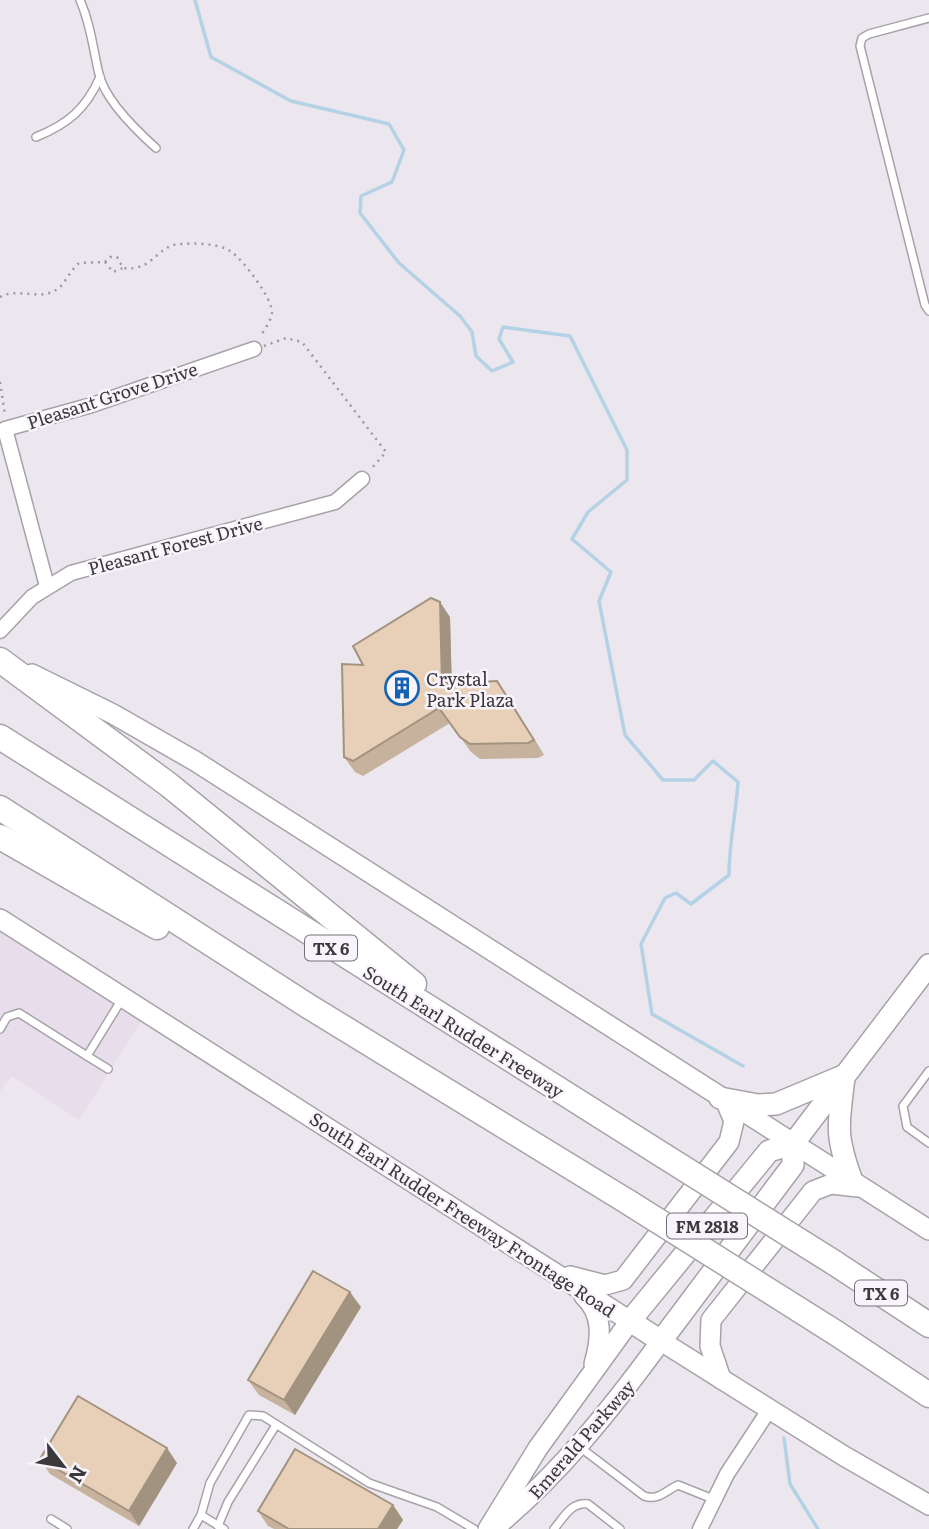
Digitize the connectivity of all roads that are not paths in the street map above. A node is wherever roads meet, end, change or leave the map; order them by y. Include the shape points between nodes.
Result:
1 (80, 0) edge
2 (929, 18) edge
3 (100, 77) junction
4 (36, 137) dead end
5 (156, 148) dead end
6 (929, 311) edge
7 (254, 349) road end
8 (362, 479) road end
9 (47, 586) junction
10 (0, 631) edge
11 (0, 659) edge
12 (0, 737) edge
13 (0, 808) edge
14 (0, 837) edge
15 (0, 919) edge
16 (929, 965) edge
17 (123, 997) junction
18 (308, 1006) junction
19 (0, 1029) edge
20 (499, 1053) junction
21 (87, 1056) junction
22 (108, 1069) dead end
23 (929, 1071) edge
24 (845, 1076) junction
25 (723, 1100) junction
26 (929, 1143) edge
27 (793, 1144) junction
28 (857, 1185) junction
29 (929, 1230) edge
30 (552, 1271) junction
31 (570, 1283) junction
32 (630, 1321) junction
33 (929, 1325) edge
34 (661, 1341) junction
35 (701, 1366) junction
36 (592, 1372) junction
37 (721, 1379) junction
38 (631, 1382) junction
39 (929, 1395) edge
40 (769, 1410) junction
41 (275, 1425) junction
42 (577, 1445) junction
43 (713, 1499) junction
44 (929, 1505) edge
45 (201, 1515) junction
46 (51, 1519) dead end
47 (221, 1527) edge
48 (67, 1529) edge
49 (193, 1529) edge
50 (474, 1529) edge
51 (491, 1529) edge
52 (554, 1529) edge
53 (620, 1529) edge
54 (699, 1529) edge

1 - 3 lane via 89,20
2 - 6 lane via 869,34 860,46
3 - 4 lane via 80,111 67,123
3 - 5 lane via 129,123
7 - 9 street, Pleasant Grove Drive via 92,405 5,429
8 - 9 street, Pleasant Forest Drive via 335,502 93,565
9 - 10 street, Pleasant Forest Drive
11 - 20 highway via 169,785
11 - 25 main road via 113,714 195,761
12 - 20 highway, South Earl Rudder Freeway / TX 6
13 - 18 highway
14 - 18 highway via 261,986
15 - 17 main road, South Earl Rudder Freeway Frontage Road
16 - 24 main road, FM 2818
17 - 21 lane
17 - 30 main road, South Earl Rudder Freeway Frontage Road
18 - 39 highway, bridge via 628,1202
19 - 21 lane via 7,1017 19,1013
20 - 33 highway, South Earl Rudder Freeway / TX 6, bridge
21 - 22 lane
23 - 26 lane via 903,1106 907,1127
24 - 25 main road via 776,1104
24 - 27 main road, FM 2818
24 - 28 main road via 837,1131
25 - 27 main road
25 - 30 main road via 734,1121 729,1142 623,1280 605,1285
27 - 28 main road
27 - 32 main road, FM 2818 via 769,1151
27 - 34 main road, FM 2818 via 793,1165
28 - 29 main road
28 - 37 main road via 831,1184 813,1191 711,1320 710,1346
30 - 31 main road, South Earl Rudder Freeway Frontage Road
31 - 32 main road, South Earl Rudder Freeway Frontage Road
31 - 36 main road via 595,1306 599,1347
32 - 34 main road, South Earl Rudder Freeway Frontage Road
32 - 36 main road, Emerald Parkway
34 - 35 main road, South Earl Rudder Freeway Frontage Road
34 - 38 main road, Emerald Parkway
35 - 37 main road, South Earl Rudder Freeway Frontage Road
35 - 38 main road via 667,1361
36 - 51 main road, Emerald Parkway via 509,1490
37 - 40 main road, South Earl Rudder Freeway Frontage Road
38 - 42 main road, Emerald Parkway
40 - 43 street
40 - 44 main road, South Earl Rudder Freeway Frontage Road
41 - 45 lane via 263,1416 248,1415 210,1483
41 - 47 lane via 228,1502
41 - 50 lane via 369,1483 437,1507
42 - 43 lane via 644,1496 663,1495 678,1485
42 - 51 main road, Emerald Parkway via 527,1502
43 - 54 street
45 - 47 lane
45 - 49 lane
46 - 48 lane
52 - 53 lane via 572,1507 583,1504

